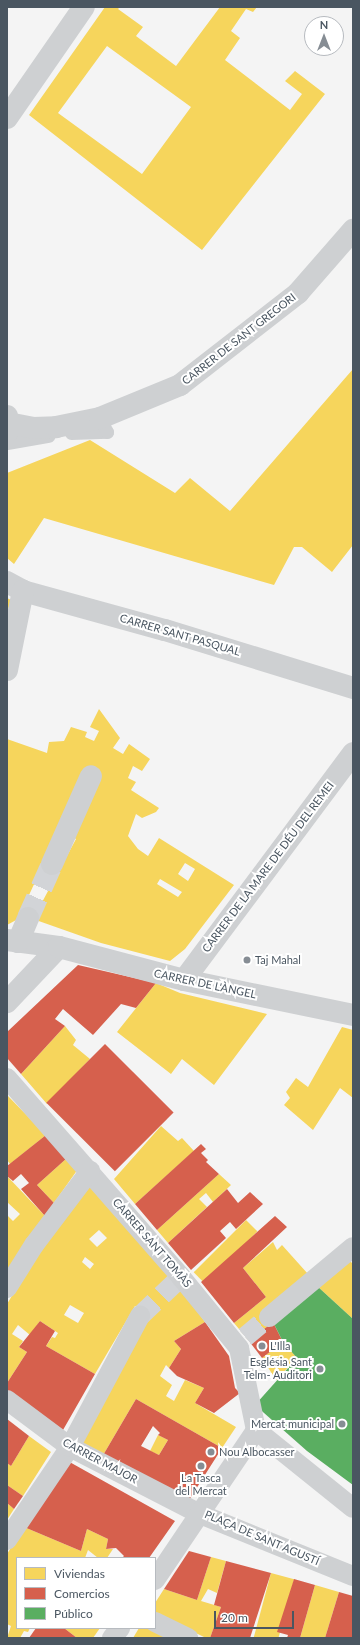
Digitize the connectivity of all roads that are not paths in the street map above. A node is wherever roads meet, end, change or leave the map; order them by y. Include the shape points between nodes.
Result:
1 (84, 7) edge
2 (7, 118) edge
3 (353, 230) edge
4 (7, 429) edge
5 (15, 587) edge
6 (7, 670) edge
7 (353, 688) edge
8 (353, 753) edge
9 (91, 776) dead end
10 (52, 864) tunnel mouth
11 (28, 918) tunnel mouth
12 (12, 941) edge
13 (59, 948) junction
14 (184, 980) junction
15 (7, 1002) edge
16 (353, 1015) edge
17 (7, 1078) edge
18 (90, 1172) junction
19 (353, 1247) edge
20 (7, 1288) edge
21 (140, 1316) tunnel mouth
22 (269, 1316) tunnel mouth
23 (7, 1400) edge
24 (256, 1430) junction
25 (70, 1447) junction
26 (353, 1508) edge
27 (200, 1514) junction
28 (7, 1540) edge
29 (353, 1576) edge
30 (156, 1579) edge
31 (156, 1622) edge
32 (119, 1629) edge
33 (112, 1638) edge
34 (188, 1638) edge

1 - 2 street
3 - 4 street, CARRER DE SANT GREGORI via 298,293 180,385 104,425
5 - 6 street
5 - 7 street, CARRER SANT PASQUAL
8 - 14 street, CARRER DE LA MARE DE DÉU DEL REMEI
9 - 10 street
11 - 12 street
12 - 13 street, CARRER DE L'ÀNGEL
13 - 14 street, CARRER DE L'ÀNGEL
13 - 15 street
14 - 16 street, CARRER DE L'ÀNGEL
17 - 18 street, CARRER SANT TOMÀS
18 - 20 street via 34,1245
18 - 24 street, CARRER SANT TOMÀS via 241,1340 239,1348
19 - 22 street
21 - 25 street
23 - 25 street, CARRER MAJOR
24 - 26 street
24 - 27 street, PLAÇA DE SANT AGUSTÍ
25 - 27 street, CARRER MAJOR
25 - 28 street
27 - 29 street, PLAÇA DE SANT AGUSTÍ
27 - 30 street
31 - 34 street
32 - 33 street

